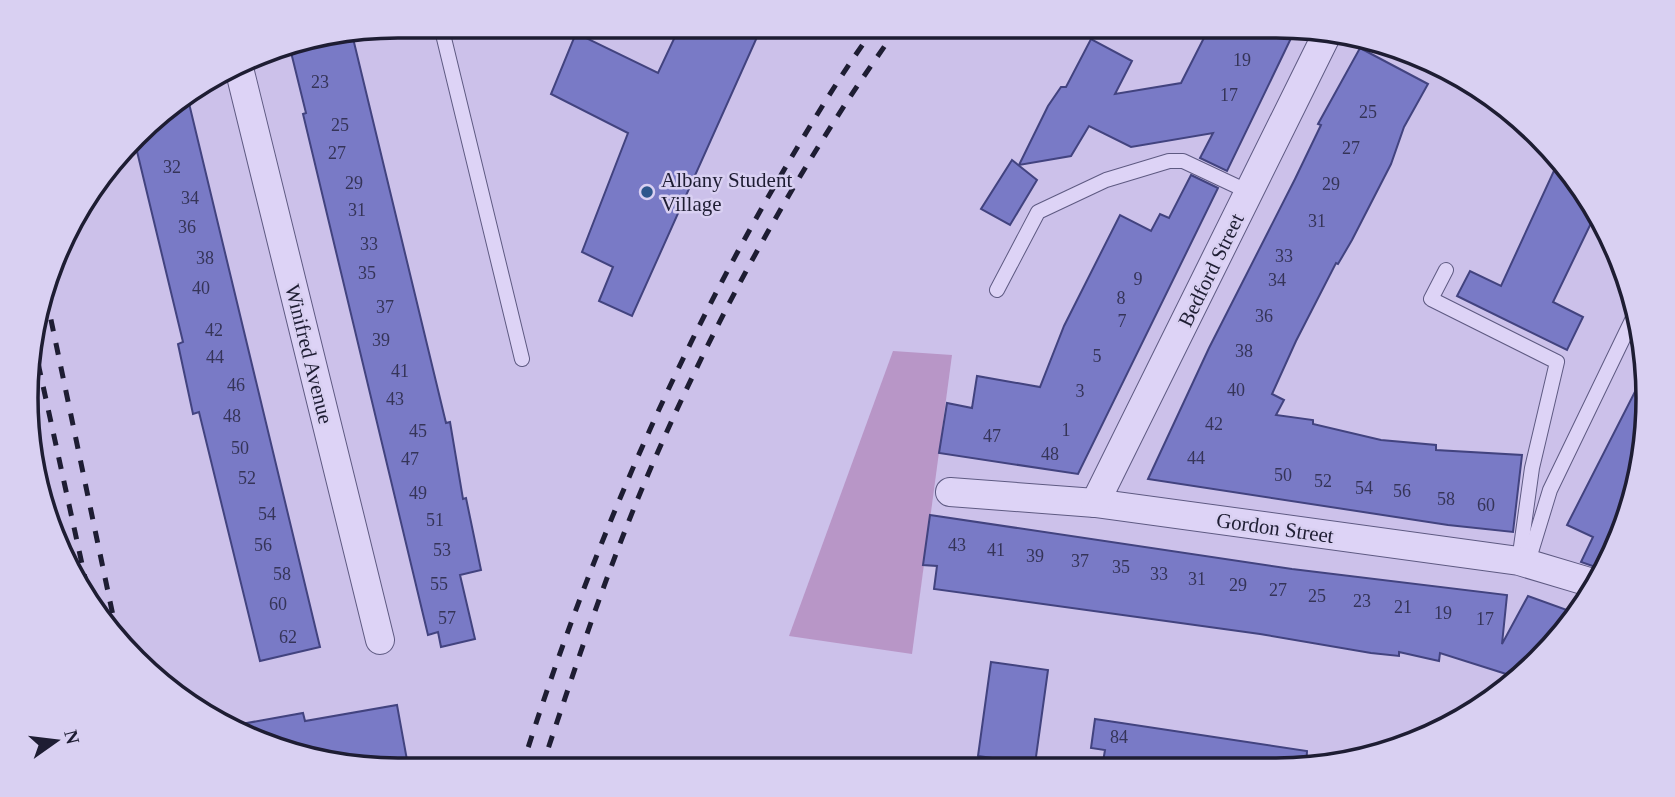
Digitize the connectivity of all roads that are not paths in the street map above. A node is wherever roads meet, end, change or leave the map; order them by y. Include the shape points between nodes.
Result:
1 (445, 38) edge
2 (1323, 42) edge
3 (241, 75) edge
4 (1249, 192) junction
5 (1446, 270) dead end
6 (997, 290) dead end
7 (1629, 326) edge
8 (522, 359) dead end
9 (950, 492) dead end
10 (1095, 503) junction
11 (1524, 562) junction
12 (1586, 581) edge
13 (380, 640) dead end

1 - 8 lane
2 - 4 street, Bedford Street
3 - 13 street, Winifred Avenue
4 - 6 lane via 1183,161 1106,180 1038,212
4 - 10 street, Bedford Street
5 - 11 lane via 1431,299 1557,362 1532,468
7 - 11 lane via 1550,490
9 - 10 street, Gordon Street
10 - 11 street, Gordon Street
11 - 12 street, Gordon Street

